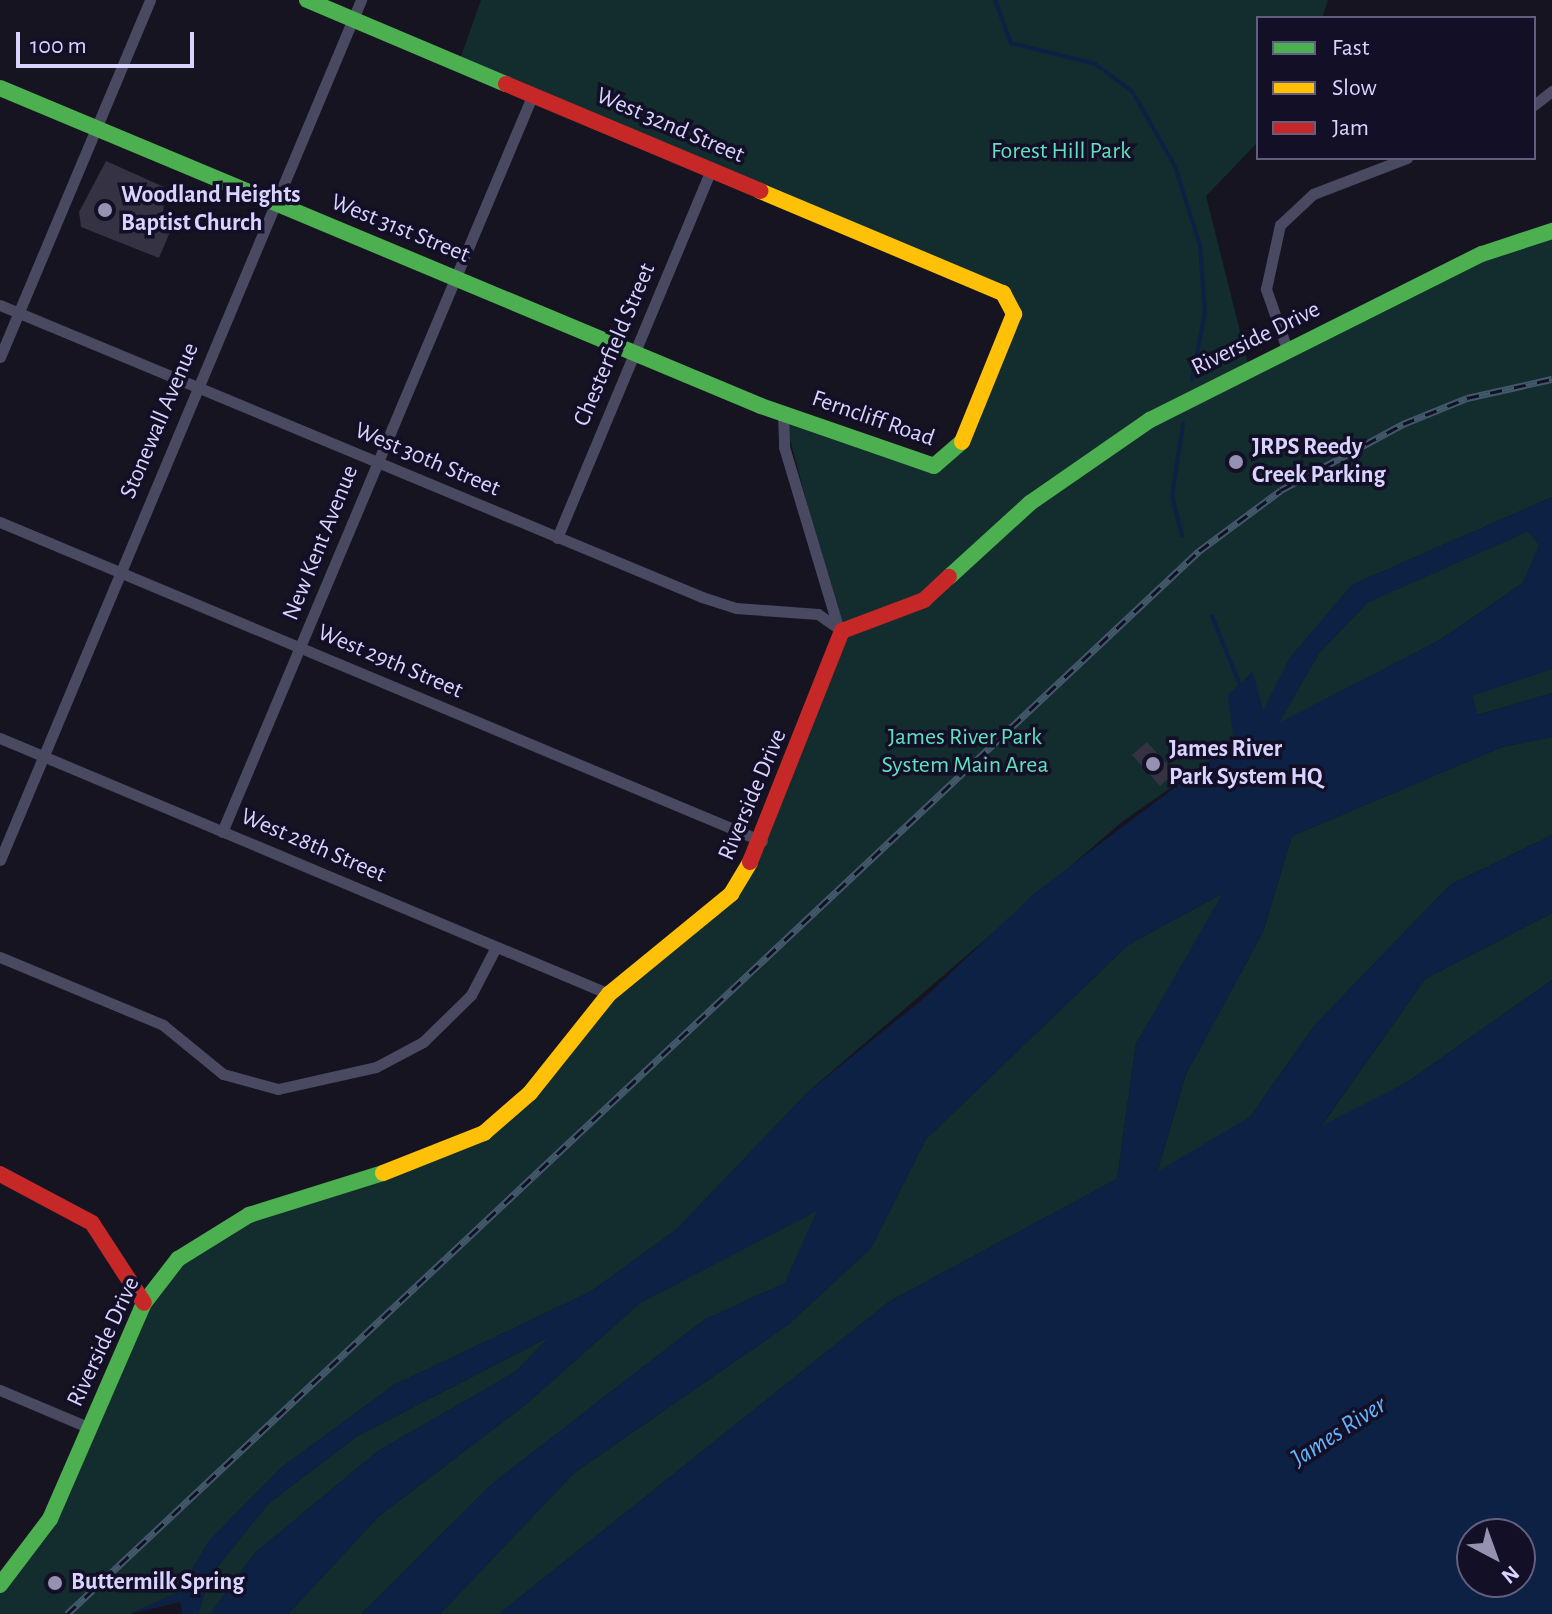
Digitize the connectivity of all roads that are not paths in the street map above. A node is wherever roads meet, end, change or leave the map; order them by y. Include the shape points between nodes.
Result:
1 (150, 0) edge
2 (307, 0) edge
3 (361, 0) edge
4 (353, 19) junction
5 (0, 88) edge
6 (1552, 91) edge
7 (533, 94) junction
8 (1536, 103) edge
9 (95, 127) junction
10 (1402, 160) edge
11 (711, 169) junction
12 (275, 203) junction
13 (1552, 231) edge
14 (455, 278) junction
15 (1010, 300) joint
16 (0, 305) edge
17 (18, 313) junction
18 (1287, 349) junction
19 (637, 350) junction
20 (0, 357) edge
21 (197, 388) junction
22 (783, 413) junction
23 (378, 462) junction
24 (0, 522) edge
25 (557, 538) junction
26 (120, 573) junction
27 (842, 631) junction
28 (301, 648) junction
29 (0, 738) edge
30 (44, 757) junction
31 (222, 832) junction
32 (762, 841) junction
33 (0, 860) edge
34 (496, 947) junction
35 (0, 957) edge
36 (609, 994) junction
37 (0, 1174) edge
38 (144, 1303) junction
39 (0, 1390) edge
40 (90, 1428) junction
41 (0, 1585) edge

1 - 9 street
2 - 4 street, West 32nd Street
3 - 4 street, Stonewall Avenue
4 - 7 street, West 32nd Street
4 - 12 street, Stonewall Avenue
5 - 9 street, West 31st Street
6 - 8 street
7 - 11 street, West 32nd Street
7 - 14 street, New Kent Avenue
9 - 12 street, West 31st Street
9 - 17 street
10 - 18 street via 1313,194 1280,225 1266,289
11 - 15 street, West 32nd Street
11 - 19 street, Chesterfield Street
12 - 14 street, West 31st Street
12 - 21 street, Stonewall Avenue
13 - 18 street, Riverside Drive via 1482,254
14 - 19 street, West 31st Street
14 - 23 street, New Kent Avenue
15 - 22 street, Ferncliff Road via 1013,318 961,447 944,465
16 - 17 street, West 30th Street
17 - 20 street
17 - 21 street, West 30th Street
18 - 27 street, Riverside Drive via 1079,466 918,604
19 - 22 street, West 31st Street
19 - 25 street, Chesterfield Street
21 - 23 street, West 30th Street
21 - 26 street, Stonewall Avenue
22 - 27 street, Ferncliff Road via 784,447
23 - 25 street, West 30th Street
23 - 28 street, New Kent Avenue
24 - 26 street, West 29th Street
25 - 27 street, West 30th Street via 721,604 818,614
26 - 28 street, West 29th Street
26 - 30 street, Stonewall Avenue
27 - 32 street, Riverside Drive
28 - 31 street, New Kent Avenue
28 - 32 street, West 29th Street
29 - 30 street, West 28th Street
30 - 31 street, West 28th Street
30 - 33 street, Stonewall Avenue
31 - 34 street, West 28th Street
32 - 36 street, Riverside Drive via 731,894
34 - 35 street via 471,995 423,1042 376,1067 306,1087 236,1080 152,1020
34 - 36 street, West 28th Street
36 - 38 street, Riverside Drive via 530,1093 484,1133 437,1156 229,1224 178,1259
37 - 38 street via 92,1223
38 - 40 street, Riverside Drive
39 - 40 street
40 - 41 street, Riverside Drive via 50,1519

